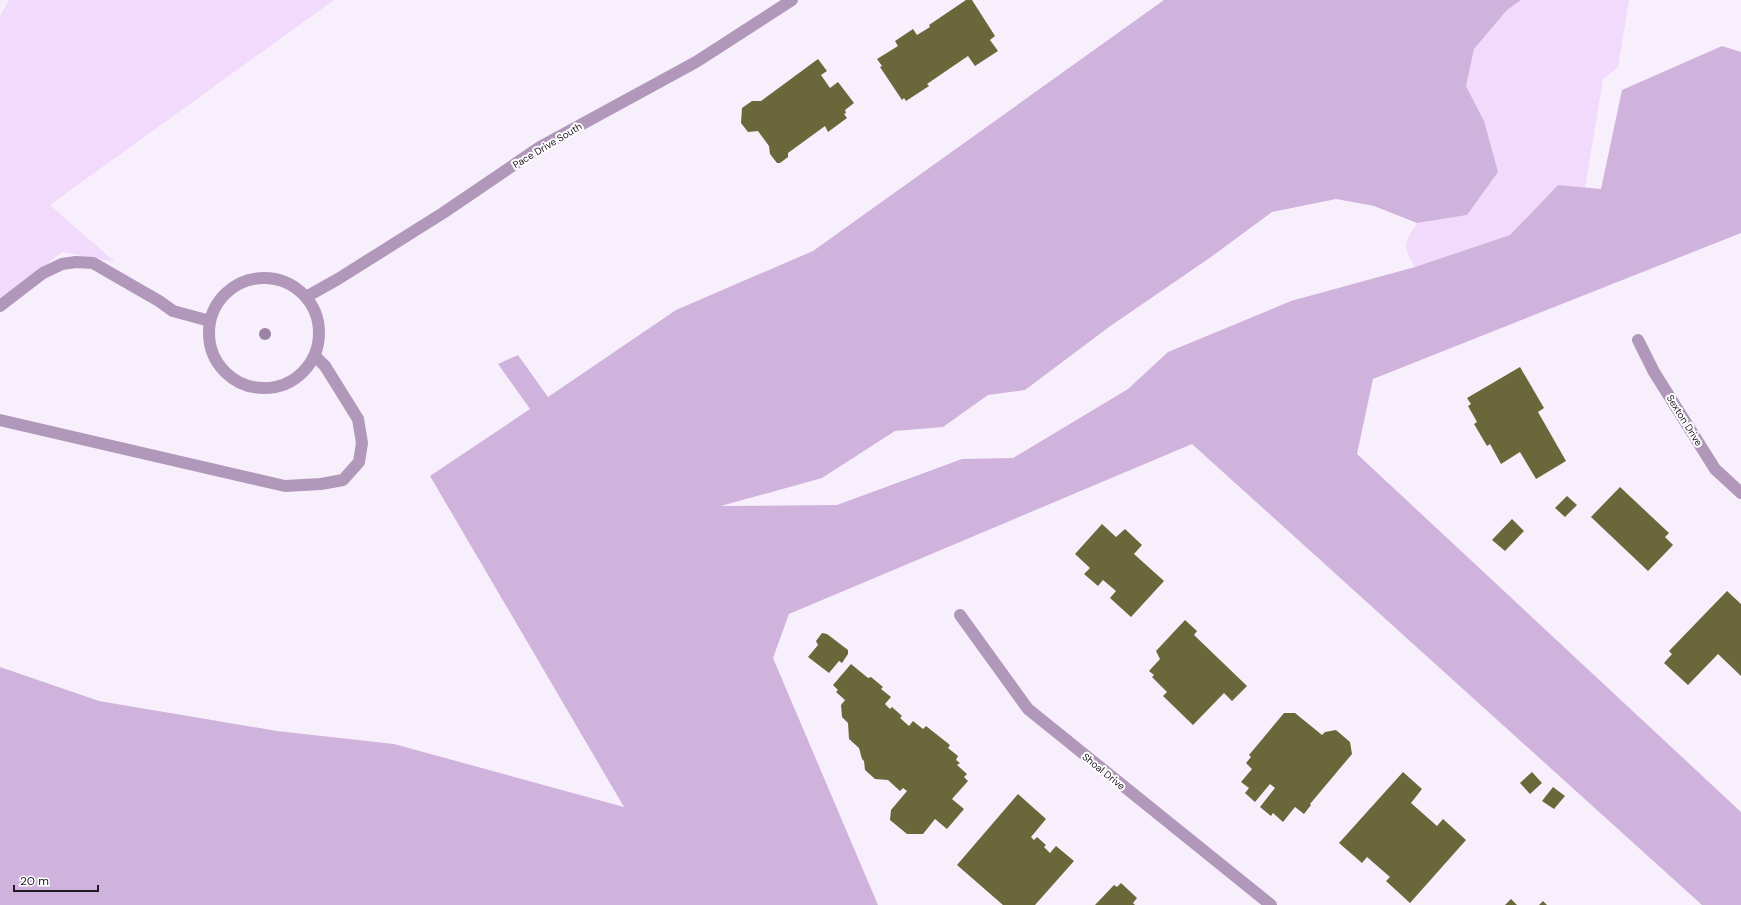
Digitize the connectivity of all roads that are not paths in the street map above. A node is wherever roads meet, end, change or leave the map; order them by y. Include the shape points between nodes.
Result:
1 (792, 0) edge
2 (306, 297) junction
3 (0, 306) edge
4 (210, 321) junction
5 (1638, 340) dead end
6 (315, 356) junction
7 (0, 420) edge
8 (1741, 493) edge
9 (960, 615) dead end
10 (1271, 905) edge

1 - 2 street, Pace Drive South via 696,62 540,147 436,217
2 - 4 street via 291,285 278,280 259,278 234,286 219,299
2 - 6 street via 316,314 319,337
3 - 4 street via 43,273 62,264 93,263 173,311
4 - 6 street via 208,336 212,354 218,364 231,378 252,388 272,388 296,379
5 - 8 street, Sexton Drive via 1654,372 1715,469
6 - 7 street via 325,366 358,419 362,443 359,462 343,480 285,486
9 - 10 street, Shoal Drive via 1028,709

